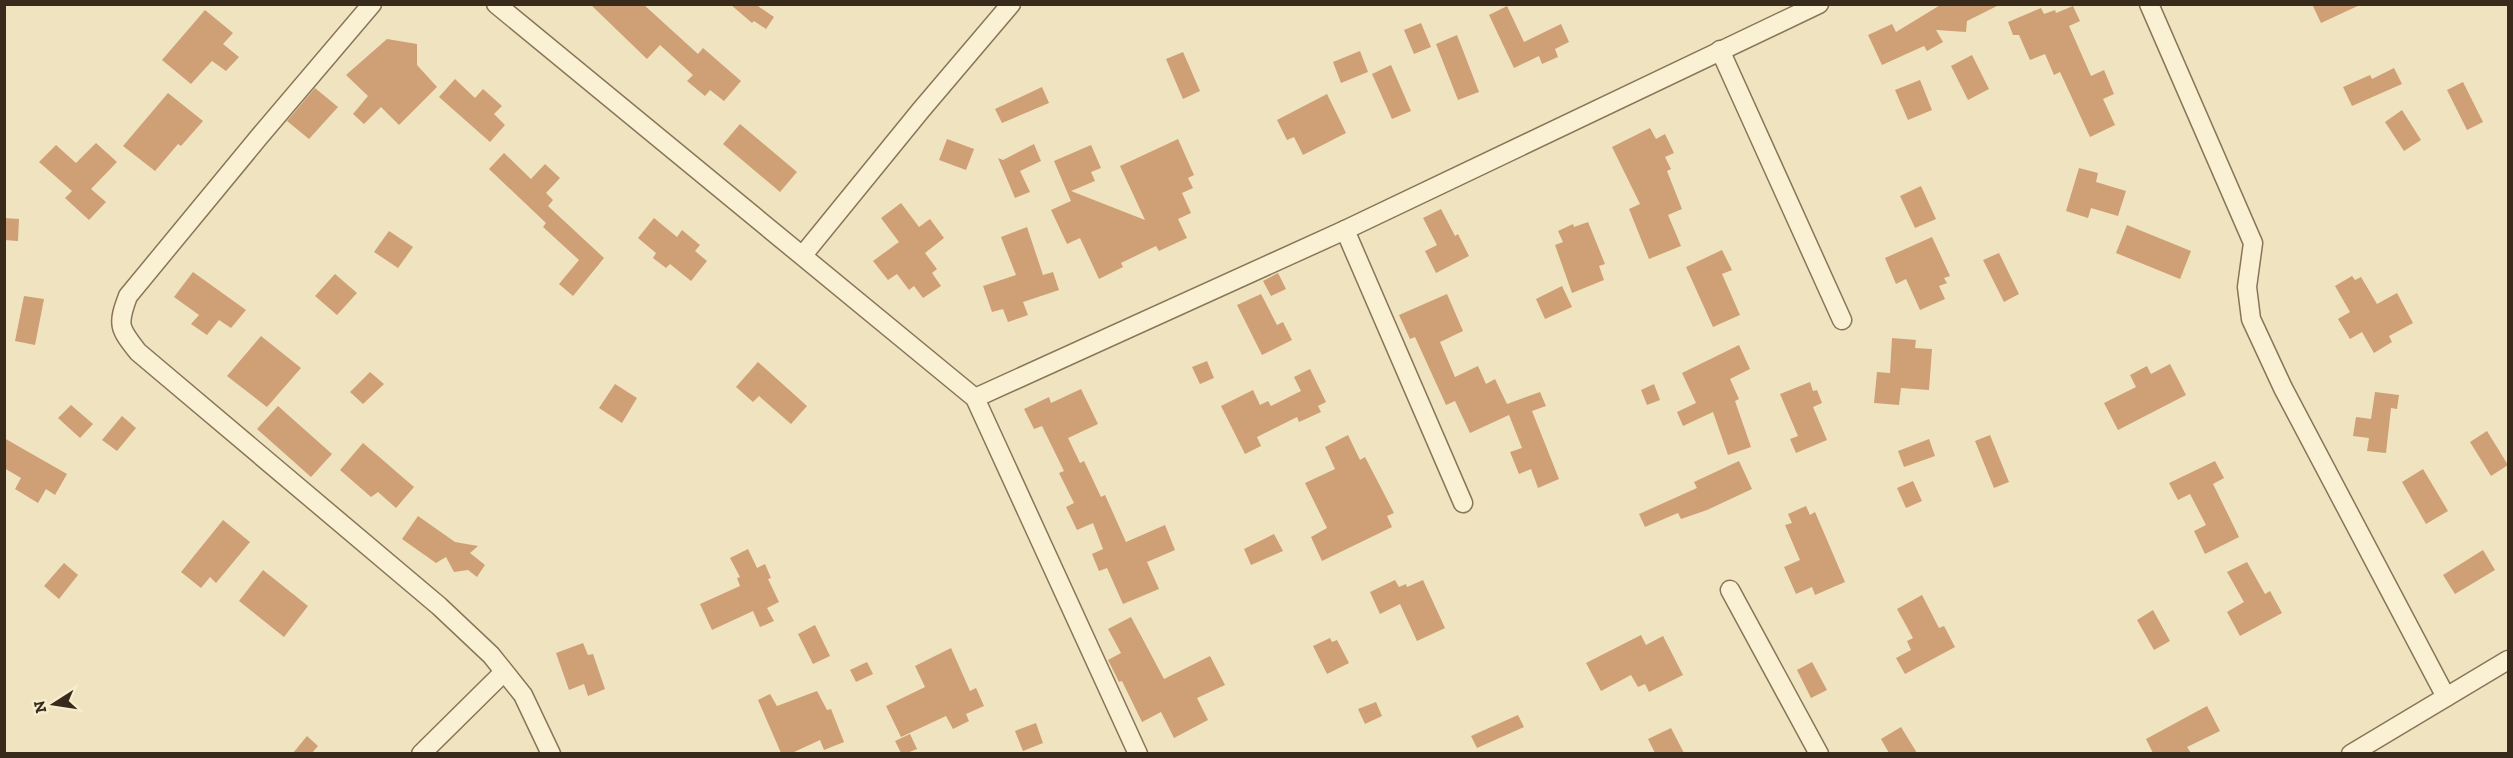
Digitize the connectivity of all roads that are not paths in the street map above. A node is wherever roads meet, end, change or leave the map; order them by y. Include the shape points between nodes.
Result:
1 (372, 4) edge
2 (496, 4) edge
3 (1011, 4) edge
4 (1819, 4) edge
5 (2149, 4) edge
6 (1720, 50) junction
7 (1345, 231) junction
8 (804, 255) junction
9 (1842, 320) dead end
10 (975, 398) junction
11 (1463, 503) dead end
12 (1730, 590) dead end
13 (2508, 660) edge
14 (504, 672) junction
15 (2446, 697) junction
16 (421, 753) edge
17 (551, 753) edge
18 (1138, 753) edge
19 (1819, 753) edge
20 (2351, 753) edge

1 - 14 street via 128,296 120,317 124,334 138,352 439,606
2 - 8 street
3 - 8 street
4 - 6 street
5 - 15 street via 2253,243 2247,286 2251,319 2283,388
6 - 7 street
6 - 9 street
7 - 10 street
7 - 11 street
8 - 10 street
10 - 18 street
12 - 19 street
13 - 15 street
14 - 16 street
14 - 17 street via 523,695
15 - 20 street

